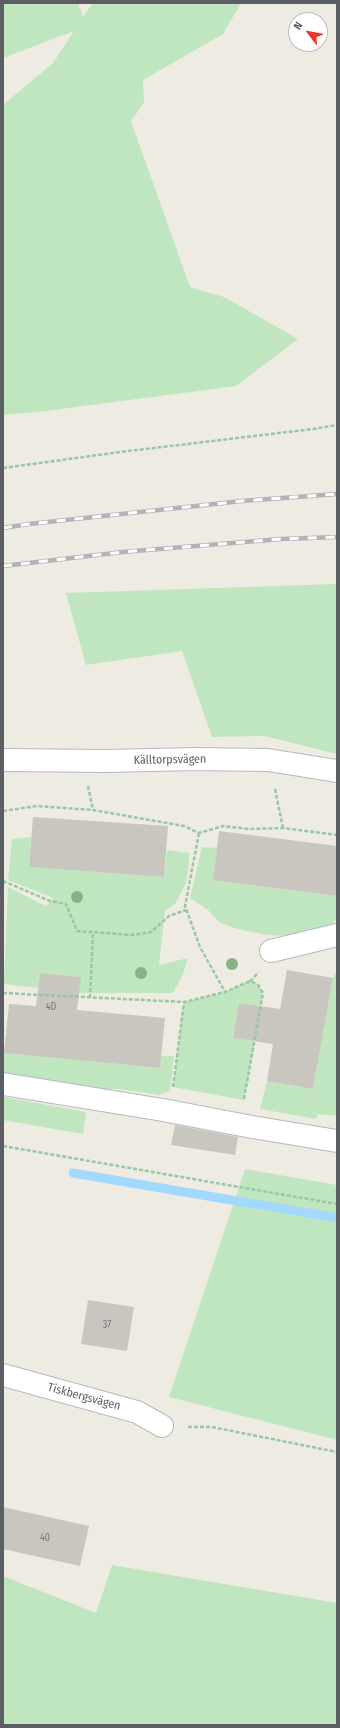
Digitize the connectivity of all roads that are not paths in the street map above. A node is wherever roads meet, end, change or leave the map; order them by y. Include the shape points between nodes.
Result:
1 (3, 760) edge
2 (337, 771) edge
3 (337, 935) edge
4 (271, 951) road end
5 (3, 1084) edge
6 (337, 1141) edge
7 (3, 1375) edge
8 (162, 1426) road end

1 - 2 street, Källtorpsvägen via 268,760
3 - 4 street
5 - 6 street
7 - 8 street, Tiskbergsvägen via 137,1412

